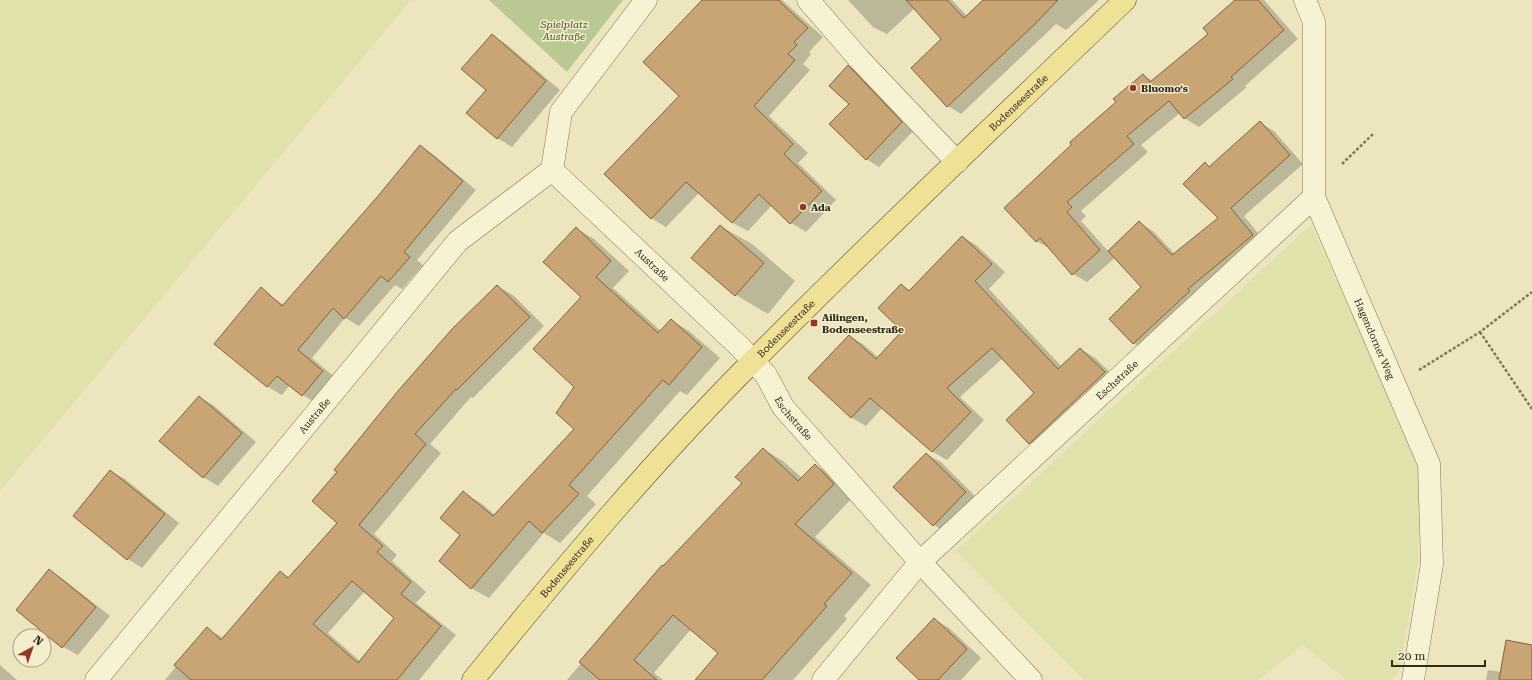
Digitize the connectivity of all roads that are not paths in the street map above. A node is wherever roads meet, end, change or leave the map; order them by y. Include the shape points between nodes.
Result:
1 (646, 0) edge
2 (808, 0) edge
3 (1125, 0) edge
4 (1306, 0) edge
5 (957, 162) junction
6 (552, 170) junction
7 (1314, 197) junction
8 (753, 361) junction
9 (920, 562) junction
10 (96, 680) edge
11 (473, 680) edge
12 (823, 680) edge
13 (1031, 680) edge
14 (1413, 680) edge

1 - 6 street via 561,112
2 - 5 street via 860,60
3 - 5 main road, Bodenseestraße
4 - 7 street, Hagendorner Weg via 1314,22
5 - 8 main road, Bodenseestraße
6 - 8 street, Austraße
6 - 10 street, Austraße via 458,241
7 - 9 street, Eschstraße
7 - 14 street, Hagendorner Weg via 1429,464 1432,564
8 - 9 street, Eschstraße via 766,374 783,407
8 - 11 main road, Bodenseestraße via 644,478 537,601
9 - 12 street, Eschstraße
9 - 13 street, Eschstraße

